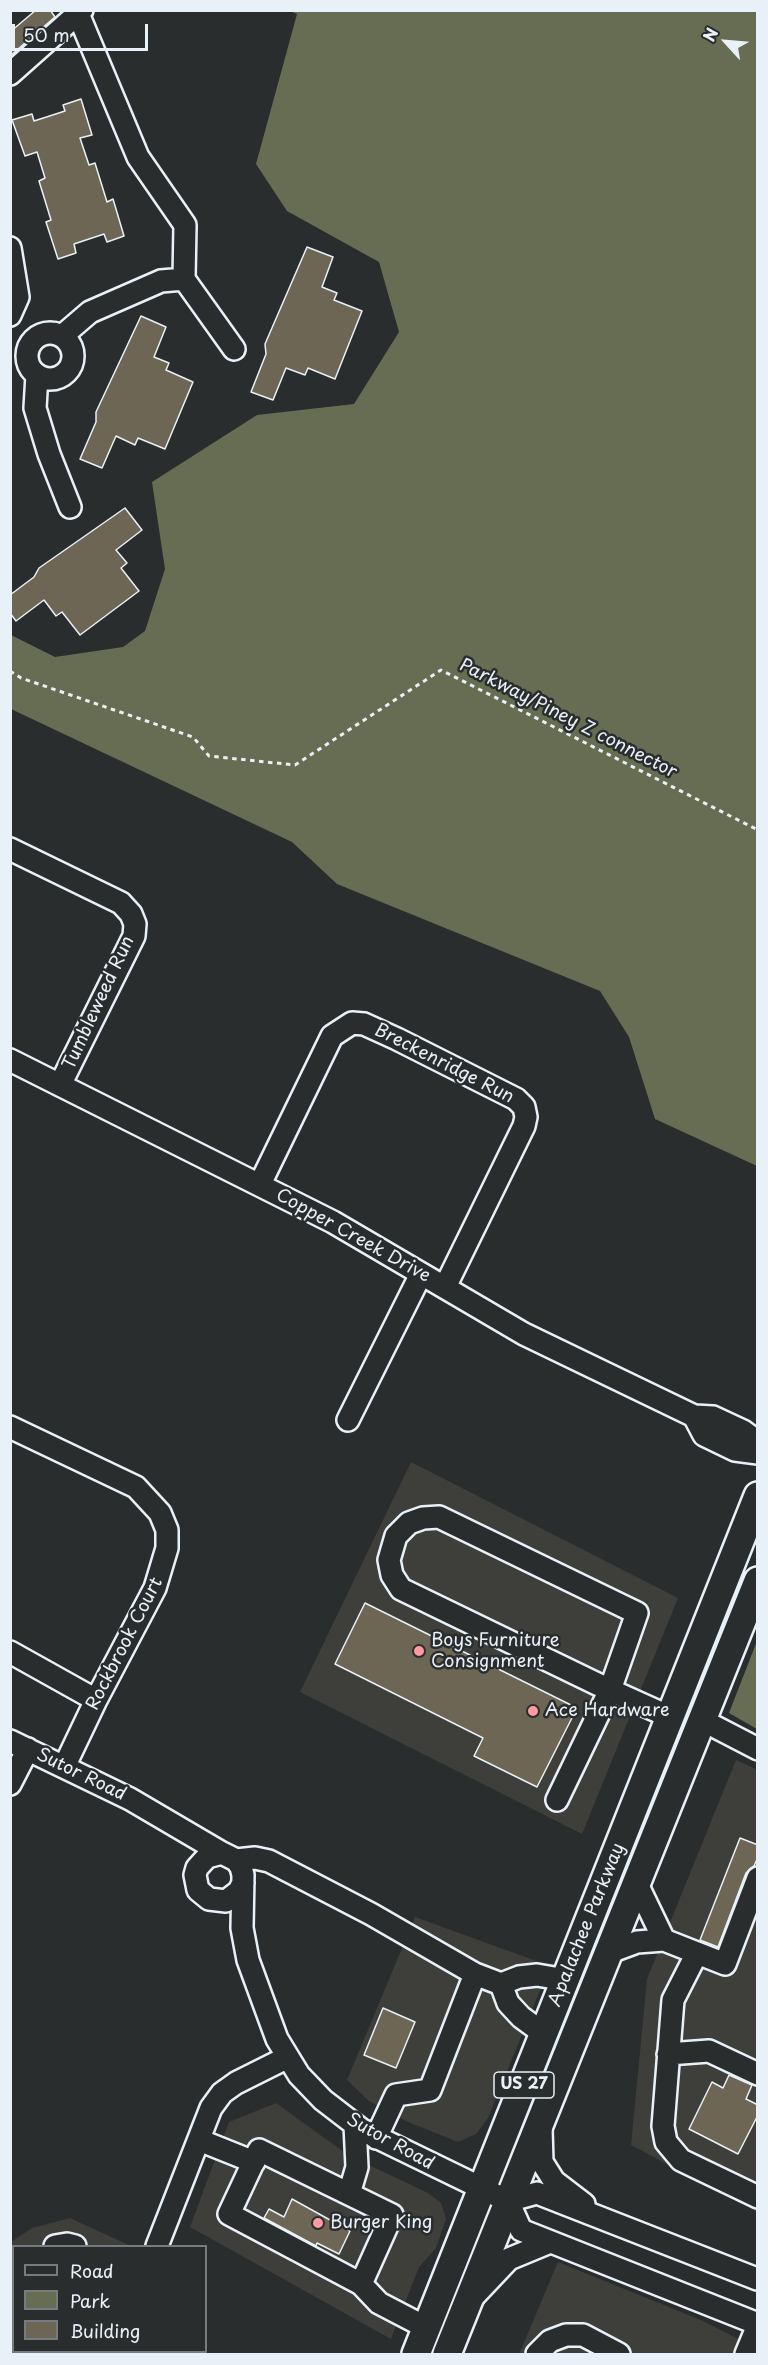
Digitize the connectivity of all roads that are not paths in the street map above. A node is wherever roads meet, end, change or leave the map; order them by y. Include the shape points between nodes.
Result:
1 (81, 13) edge
2 (10, 74) edge
3 (10, 248) edge
4 (184, 279) junction
5 (10, 315) edge
6 (62, 336) junction
7 (20, 342) edge
8 (234, 349) dead end
9 (37, 375) junction
10 (70, 507) dead end
11 (10, 849) edge
12 (10, 1060) edge
13 (60, 1085) junction
14 (260, 1184) junction
15 (421, 1274) junction
16 (445, 1287) junction
17 (694, 1416) junction
18 (348, 1420) dead end
19 (10, 1427) edge
20 (758, 1442) edge
21 (758, 1453) edge
22 (758, 1496) edge
23 (758, 1581) edge
24 (10, 1652) edge
25 (687, 1677) junction
26 (610, 1689) junction
27 (96, 1700) junction
28 (670, 1718) junction
29 (702, 1720) junction
30 (19, 1745) edge
31 (758, 1749) edge
32 (687, 1760) junction
33 (64, 1767) junction
34 (10, 1784) edge
35 (557, 1800) dead end
36 (180, 1830) junction
37 (229, 1857) junction
38 (196, 1871) junction
39 (758, 1878) edge
40 (243, 1883) junction
41 (637, 1884) junction
42 (209, 1899) junction
43 (664, 1940) junction
44 (610, 1952) junction
45 (697, 1953) junction
46 (249, 1960) junction
47 (474, 1974) junction
48 (566, 1980) junction
49 (501, 1984) junction
50 (544, 2034) junction
51 (668, 2054) junction
52 (288, 2057) junction
53 (758, 2074) edge
54 (540, 2122) junction
55 (355, 2125) junction
56 (376, 2138) junction
57 (198, 2140) junction
58 (254, 2162) junction
59 (482, 2189) junction
60 (349, 2194) junction
61 (758, 2197) edge
62 (508, 2201) junction
63 (599, 2216) junction
64 (550, 2242) junction
65 (158, 2245) edge
66 (758, 2273) edge
67 (757, 2281) edge
68 (361, 2284) junction
69 (467, 2302) junction
70 (758, 2324) edge
71 (427, 2328) junction
72 (416, 2355) edge
73 (447, 2355) edge
74 (537, 2355) edge
75 (619, 2355) edge
76 (746, 2355) edge

1 - 2 street
1 - 4 street via 138,157 185,225
3 - 5 street via 18,297
4 - 6 street via 161,281 90,312
4 - 8 street
6 - 7 street via 48,333
6 - 9 street via 72,349 67,372 53,379
7 - 9 street via 28,365
9 - 10 street via 35,408
11 - 13 street, Tumbleweed Run via 121,903 135,924 134,936
12 - 13 street, Copper Creek Drive
13 - 14 street, Copper Creek Drive
14 - 15 street, Copper Creek Drive
14 - 16 street, Breckenridge Run via 332,1036 352,1023 364,1024 397,1039 516,1099 524,1107 524,1126
15 - 16 street, Copper Creek Drive
15 - 18 street
16 - 17 street, Copper Creek Drive via 524,1334
17 - 20 street, Copper Creek Drive via 713,1417
17 - 21 street, Copper Creek Drive via 704,1435 735,1450
19 - 27 street, Rockbrook Court via 136,1487 150,1499 167,1530 167,1548 158,1579
22 - 25 main road, Apalachee Parkway / US 27
23 - 29 main road, Apalachee Parkway / US 27
24 - 27 street
25 - 28 main road, Apalachee Parkway / US 27
25 - 29 main road via 689,1706
26 - 26 street via 637,1613 439,1517 417,1519 396,1536 389,1560 401,1589
26 - 28 street
26 - 35 street
27 - 33 street, Rockbrook Court
28 - 32 main road via 682,1729
28 - 48 main road, Apalachee Parkway / US 27
29 - 31 street
29 - 32 main road, Apalachee Parkway / US 27
30 - 33 street, Sutor Road
30 - 34 street
32 - 41 main road, Apalachee Parkway / US 27
33 - 36 street, Sutor Road via 130,1798
36 - 37 street, Sutor Road
36 - 38 street
37 - 38 street via 207,1857
37 - 40 street via 241,1867
37 - 47 street, Sutor Road via 269,1861
38 - 42 street via 198,1890
39 - 45 street via 725,1964
40 - 42 street via 226,1901
40 - 46 street, Sutor Road via 242,1928
41 - 43 street
41 - 44 main road, Apalachee Parkway / US 27
42 - 46 street, Sutor Road via 231,1926
43 - 44 street via 637,1942
43 - 45 street
44 - 54 main road, Apalachee Parkway / US 27
45 - 51 street via 673,2000
46 - 52 street, Sutor Road via 276,2039
47 - 49 street, Sutor Road
47 - 56 street via 430,2090 396,2095
48 - 49 street via 537,1975
48 - 50 main road, Apalachee Parkway / US 27
49 - 50 street via 508,2003 520,2017
50 - 59 main road, Apalachee Parkway / US 27
51 - 53 street via 709,2051
51 - 61 street via 663,2126 666,2142 681,2160
52 - 55 street, Sutor Road via 323,2100
52 - 57 street via 222,2093
54 - 62 main road, Apalachee Parkway / US 27
54 - 63 street via 542,2162 554,2181
55 - 56 street, Sutor Road
55 - 60 street via 357,2167
56 - 59 street, Sutor Road
57 - 58 street
57 - 65 street
58 - 60 street via 259,2151
58 - 68 street via 229,2214
59 - 62 street, Sutor Road
59 - 71 main road, Apalachee Parkway / US 27
60 - 68 street via 392,2215
62 - 63 street via 537,2193
62 - 64 street via 521,2230
62 - 69 main road, Apalachee Parkway / US 27
63 - 67 street
64 - 69 street via 509,2259
64 - 70 street
66 - 67 street
68 - 71 street via 379,2303
69 - 73 main road, Apalachee Parkway / US 27
70 - 76 street
71 - 72 main road, Apalachee Parkway / US 27
74 - 75 street via 550,2341 566,2335 583,2335

